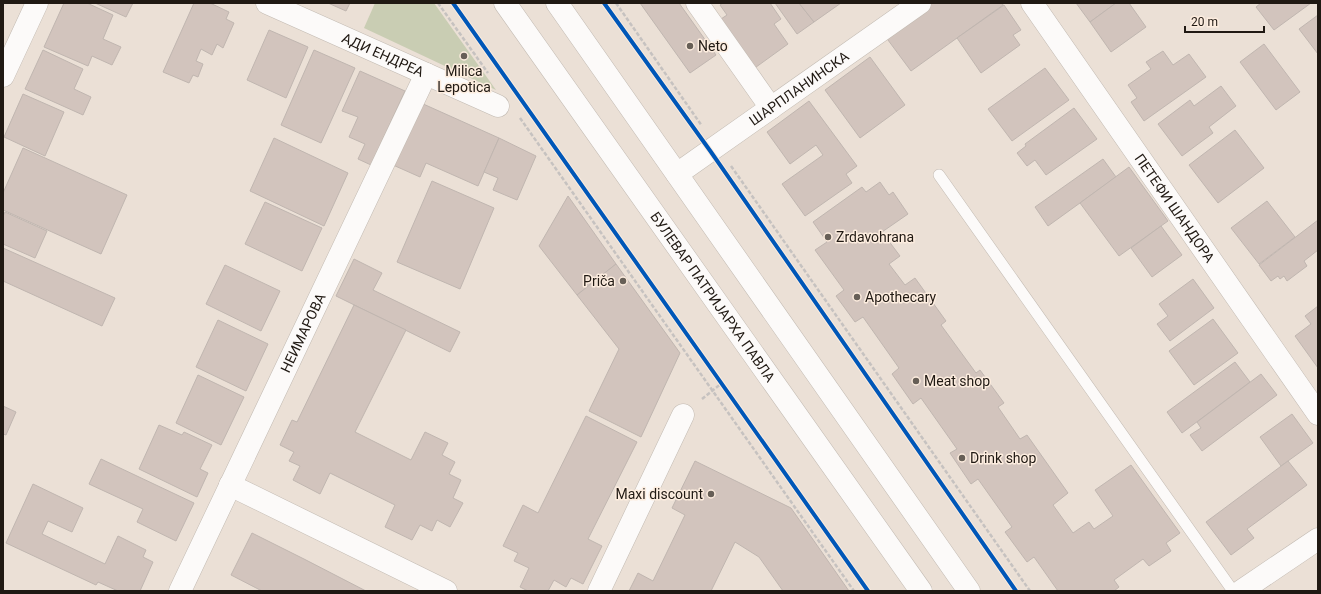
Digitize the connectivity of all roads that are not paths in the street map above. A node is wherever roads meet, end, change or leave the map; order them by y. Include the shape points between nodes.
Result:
1 (37, 3) edge
2 (267, 3) edge
3 (506, 3) edge
4 (557, 3) edge
5 (697, 3) edge
6 (920, 3) edge
7 (1032, 3) edge
8 (426, 74) junction
9 (3, 76) edge
10 (771, 108) junction
11 (507, 109) road end
12 (677, 174) junction
13 (939, 175) dead end
14 (1318, 414) edge
15 (684, 415) dead end
16 (230, 485) junction
17 (1318, 540) edge
18 (180, 591) edge
19 (446, 591) edge
20 (599, 591) edge
21 (921, 591) edge
22 (969, 591) edge
23 (1233, 591) edge
24 (1241, 591) edge

1 - 9 street
2 - 8 street, АДИ ЕНДРЕА
3 - 21 street, БУЛЕВАР ПАТРИЈАРХА ПАВЛА
4 - 12 street
5 - 10 street
6 - 10 street, ШАРПЛАНИНСКА
7 - 14 street, ПЕТЕФИ ШАНДОРА
8 - 11 street, АДИ ЕНДРЕА
8 - 16 street, НЕИМАРОВА
10 - 12 street, ШАРПЛАНИНСКА
12 - 22 street
13 - 23 lane
15 - 20 street
16 - 18 street, НЕИМАРОВА
16 - 19 street
17 - 24 street

